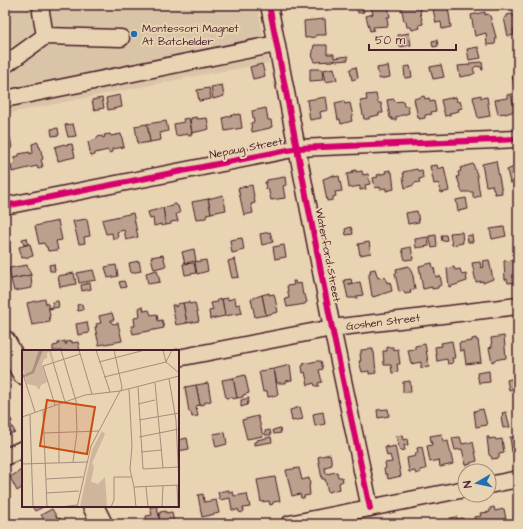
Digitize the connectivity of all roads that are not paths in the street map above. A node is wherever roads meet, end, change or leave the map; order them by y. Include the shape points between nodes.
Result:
1 (269, 5) edge
2 (41, 12) dead end
3 (45, 36) junction
4 (121, 38) dead end
5 (276, 44) junction
6 (5, 65) edge
7 (5, 99) edge
8 (518, 139) edge
9 (298, 148) junction
10 (5, 206) edge
11 (518, 306) edge
12 (332, 328) junction
13 (5, 341) edge
14 (179, 358) edge
15 (22, 372) edge
16 (22, 449) edge
17 (5, 457) edge
18 (518, 479) edge
19 (497, 483) edge
20 (457, 491) edge
21 (93, 507) edge
22 (370, 508) junction
23 (102, 524) edge
24 (290, 524) edge

1 - 5 street, Waterford Street
2 - 3 street
3 - 4 street
3 - 6 street
5 - 7 street
5 - 9 street, Waterford Street
8 - 9 street, Nepaug Street
9 - 10 street, Nepaug Street
9 - 12 street, Waterford Street
11 - 12 street, Goshen Street
12 - 14 street, Goshen Street
12 - 22 street, Waterford Street
13 - 15 main road
16 - 17 street
18 - 19 street
20 - 22 street
21 - 23 main road
22 - 24 street

